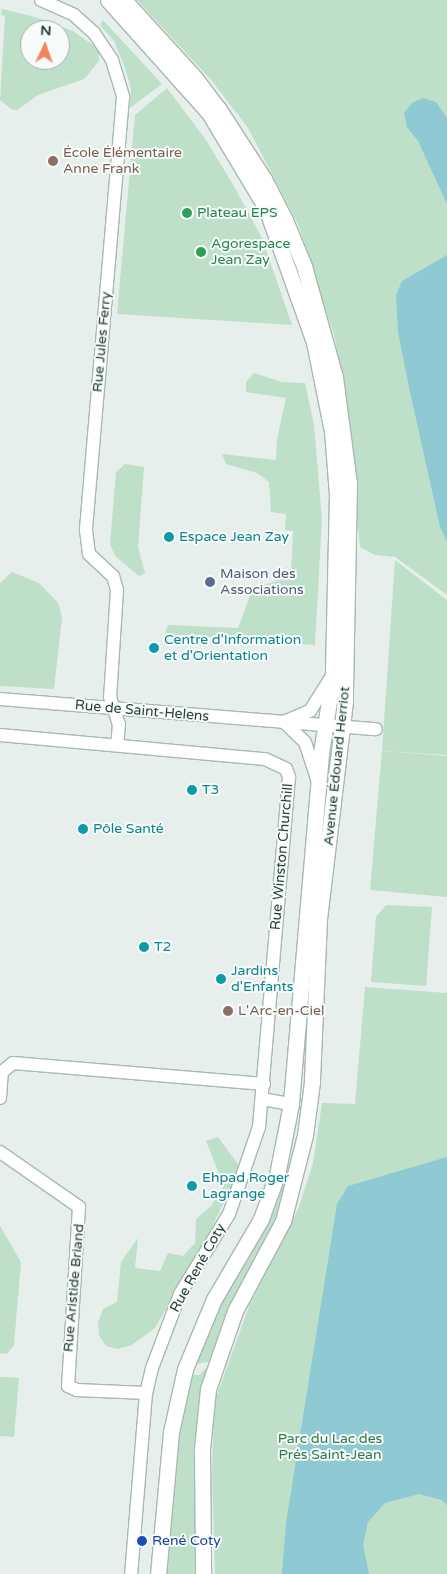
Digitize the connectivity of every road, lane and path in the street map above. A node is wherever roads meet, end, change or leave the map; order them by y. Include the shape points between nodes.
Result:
1 (41, 0) edge
2 (108, 0) edge
3 (124, 0) edge
4 (333, 676) junction
5 (0, 699) edge
6 (113, 708) junction
7 (284, 722) junction
8 (326, 725) junction
9 (342, 726) junction
10 (376, 729) dead end
11 (0, 735) edge
12 (117, 745) junction
13 (319, 784) junction
14 (264, 1084) junction
15 (0, 1098) edge
16 (262, 1099) junction
17 (291, 1104) junction
18 (0, 1152) edge
19 (146, 1393) junction
20 (131, 1574) edge
21 (158, 1574) edge
22 (202, 1574) edge

1 - 6 street, Rue Jules Ferry via 67,11 94,33 112,60 123,97 86,530 89,554 113,576 117,590 110,696
2 - 4 main road, Avenue Édouard Herriot via 209,113 237,157 266,208 304,311 325,390 337,494
3 - 9 main road, Avenue Édouard Herriot via 195,78 240,140 268,187 304,266 335,377 347,451 351,517
4 - 7 street, Rue de Saint-Helens via 310,711
4 - 8 main road, Avenue Édouard Herriot
5 - 6 street, Rue de Saint-Helens
6 - 7 street, Rue de Saint-Helens
6 - 12 street, Rue Jules Ferry via 119,724
7 - 8 street, Rue de Saint-Helens
7 - 13 street, Avenue Édouard Herriot via 305,742
8 - 9 street, Rue de Saint-Helens
8 - 13 main road, Avenue Édouard Herriot
9 - 10 street, Rue de Saint-Helens
9 - 22 main road, Avenue Édouard Herriot via 319,919 312,1082 305,1135 283,1221 235,1311 208,1388 202,1449
11 - 12 street, Rue Winston Churchill
12 - 14 street, Rue Winston Churchill via 265,759 286,769 289,777
13 - 17 main road, Avenue Édouard Herriot
14 - 15 street via 13,1063 2,1072
14 - 16 street, Rue René Coty
16 - 17 street
16 - 19 street, Rue René Coty via 255,1146 244,1178 229,1214 180,1294
17 - 21 main road, Avenue Édouard Herriot via 277,1175 260,1219 214,1299 185,1369 171,1432
18 - 19 street, Rue Aristide Briand via 79,1207 68,1386 77,1390
19 - 20 street, Rue René Coty

